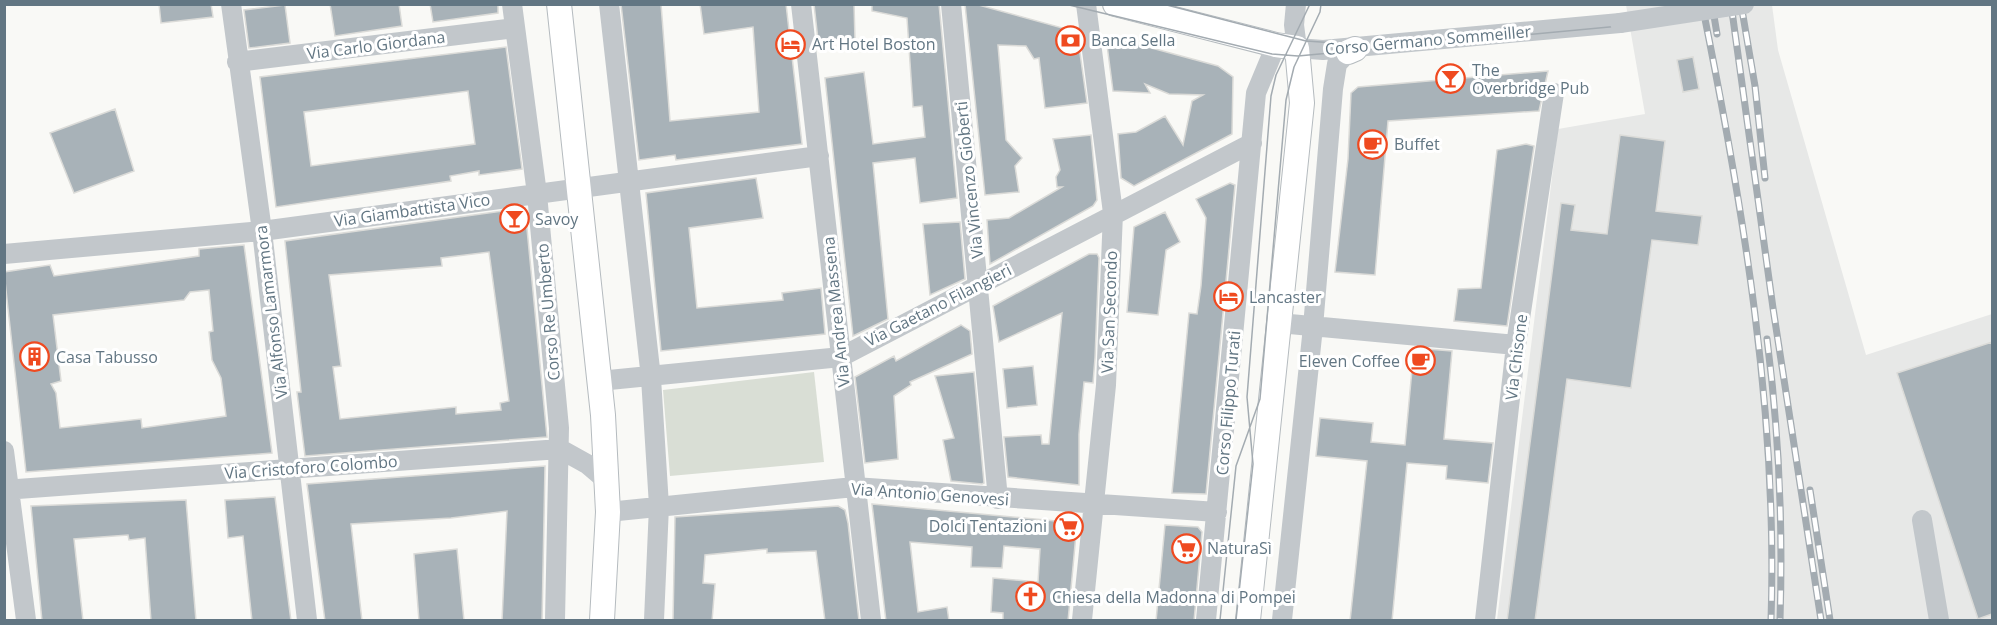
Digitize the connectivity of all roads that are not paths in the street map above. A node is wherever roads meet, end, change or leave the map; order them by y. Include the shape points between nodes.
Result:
1 (231, 4) edge
2 (512, 4) edge
3 (559, 4) edge
4 (609, 4) edge
5 (801, 4) edge
6 (951, 4) edge
7 (1086, 4) edge
8 (1115, 4) edge
9 (1296, 4) edge
10 (1744, 4) edge
11 (515, 28) junction
12 (1289, 44) junction
13 (1352, 50) junction
14 (237, 62) junction
15 (1554, 93) dead end
16 (1299, 131) junction
17 (1252, 143) junction
18 (1328, 149) junction
19 (819, 156) junction
20 (627, 182) junction
21 (578, 189) junction
22 (537, 194) junction
23 (1113, 213) junction
24 (261, 231) junction
25 (4, 254) edge
26 (979, 284) junction
27 (1279, 323) junction
28 (1313, 327) junction
29 (1516, 345) junction
30 (841, 357) junction
31 (651, 378) junction
32 (599, 381) junction
33 (560, 448) junction
34 (4, 451) edge
35 (289, 469) junction
36 (607, 481) junction
37 (854, 487) junction
38 (7, 490) edge
39 (998, 499) junction
40 (1095, 504) junction
41 (659, 506) junction
42 (608, 512) junction
43 (1217, 512) junction
44 (1922, 520) dead end
45 (26, 621) edge
46 (307, 621) edge
47 (555, 621) edge
48 (602, 621) edge
49 (654, 621) edge
50 (871, 621) edge
51 (1082, 621) edge
52 (1206, 621) edge
53 (1248, 621) edge
54 (1282, 621) edge
55 (1485, 621) edge
56 (1939, 621) edge

1 - 14 street, Via Alfonso Lamarmora
2 - 11 street, Corso Re Umberto
3 - 21 main road
4 - 20 street
5 - 19 street, Via Andrea Massena
6 - 26 street, Via Vincenzo Gioberti
7 - 23 street, Via San Secondo
8 - 12 main road, Corso Germano Sommeiller
9 - 12 street
10 - 13 street, Corso Germano Sommeiller, bridge via 1620,23
11 - 14 street, Via Carlo Giordana
11 - 22 street, Corso Re Umberto
12 - 13 street, Corso Germano Sommeiller
12 - 16 main road via 1302,103
12 - 17 street, Corso Filippo Turati via 1256,93
13 - 18 street via 1335,69
14 - 24 street, Via Alfonso Lamarmora
15 - 29 street, Via Chisone
16 - 18 street
16 - 27 main road
17 - 23 street, Via Gaetano Filangieri
17 - 43 street, Corso Filippo Turati
18 - 28 street
19 - 20 street, Via Giambattista Vico
19 - 30 street, Via Andrea Massena
20 - 21 street, Via Giambattista Vico
20 - 31 street
21 - 22 street, Via Giambattista Vico
21 - 32 main road
22 - 24 street, Via Giambattista Vico
22 - 33 street, Corso Re Umberto
23 - 26 street, Via Gaetano Filangieri
23 - 40 street, Via San Secondo via 1106,385
24 - 25 street, Via Giambattista Vico
24 - 35 street, Via Alfonso Lamarmora
26 - 30 street, Via Gaetano Filangieri
26 - 39 street, Via Vincenzo Gioberti
27 - 28 street
27 - 53 main road
28 - 29 street
28 - 54 street
29 - 55 street, Via Chisone
30 - 31 street, Via Gaetano Filangieri
30 - 37 street, Via Andrea Massena
31 - 32 street, Via Gaetano Filangieri
31 - 41 street
32 - 36 main road
33 - 35 street, Via Cristoforo Colombo
33 - 36 street
33 - 47 street, Corso Re Umberto
34 - 38 street
35 - 38 street, Via Cristoforo Colombo
35 - 46 street, Via Alfonso Lamarmora
36 - 42 main road
37 - 39 street, Via Antonio Genovesi
37 - 41 street, Via Antonio Genovesi
37 - 50 street, Via Andrea Massena
38 - 45 street
39 - 40 street, Via Antonio Genovesi
40 - 43 street, Via Antonio Genovesi
40 - 51 street, Via San Secondo
41 - 42 street, Via Antonio Genovesi
41 - 49 street
42 - 48 main road
43 - 52 street, Corso Filippo Turati
44 - 56 street

